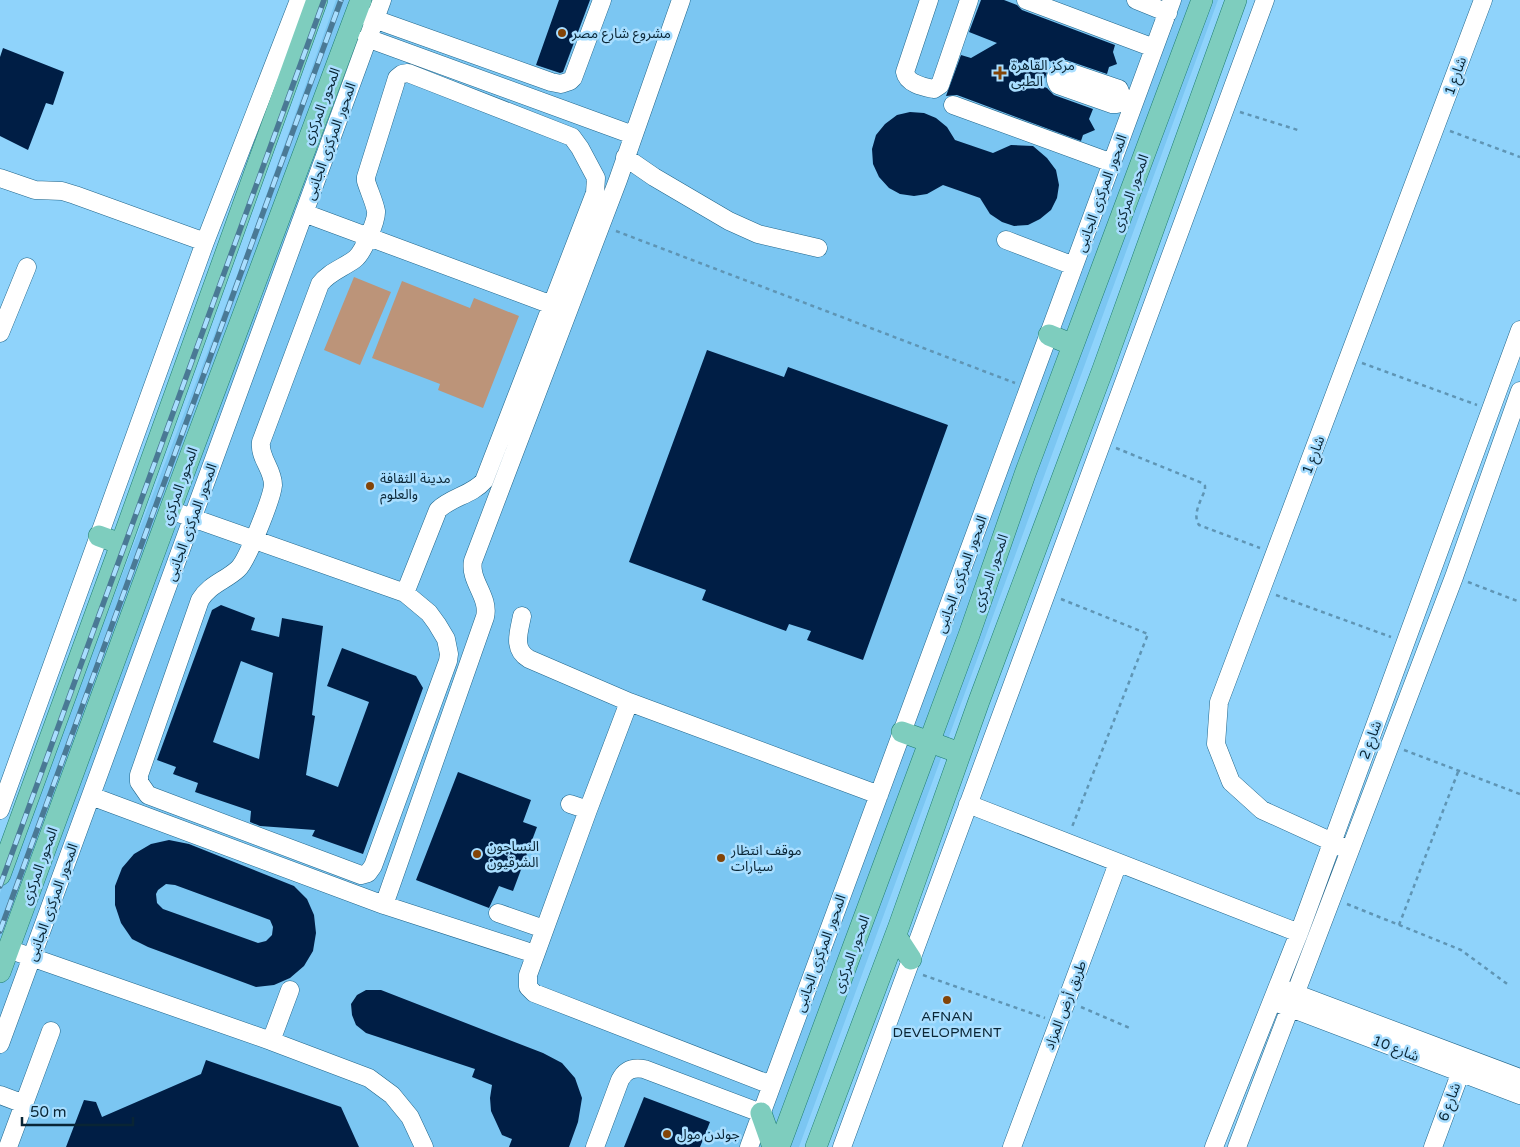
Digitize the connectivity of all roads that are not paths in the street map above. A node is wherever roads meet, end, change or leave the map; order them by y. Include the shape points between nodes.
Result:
1 (299, 0) edge
2 (317, 0) edge
3 (382, 0) edge
4 (602, 0) edge
5 (681, 0) edge
6 (929, 0) edge
7 (969, 0) edge
8 (1026, 0) edge
9 (1136, 0) edge
10 (1189, 0) edge
11 (1202, 0) edge
12 (1236, 0) edge
13 (1265, 0) edge
14 (1483, 0) edge
15 (1170, 7) edge
16 (364, 11) edge
17 (1192, 24) junction
18 (368, 38) junction
19 (1154, 48) junction
20 (1086, 86) dead end
21 (1127, 101) junction
22 (953, 105) dead end
23 (633, 135) junction
24 (625, 157) junction
25 (1112, 163) junction
26 (0, 178) edge
27 (304, 213) junction
28 (368, 236) junction
29 (1006, 240) dead end
30 (204, 242) junction
31 (818, 248) dead end
32 (1074, 266) junction
33 (27, 267) dead end
34 (552, 304) junction
35 (0, 334) edge
36 (1049, 335) junction
37 (1518, 340) edge
38 (1073, 345) junction
39 (1103, 369) junction
40 (1061, 381) junction
41 (1520, 391) edge
42 (1067, 461) junction
43 (1025, 474) junction
44 (170, 510) junction
45 (193, 518) junction
46 (99, 536) junction
47 (254, 540) junction
48 (122, 544) junction
49 (405, 593) junction
50 (522, 616) dead end
51 (630, 702) junction
52 (902, 732) junction
53 (929, 743) junction
54 (960, 753) junction
55 (7, 768) edge
56 (879, 795) junction
57 (91, 796) junction
58 (570, 804) dead end
59 (968, 804) junction
60 (0, 810) edge
61 (588, 810) junction
62 (1332, 842) junction
63 (1350, 850) junction
64 (1118, 863) junction
65 (0, 875) edge
66 (384, 905) junction
67 (498, 913) dead end
68 (544, 929) junction
69 (1299, 933) junction
70 (896, 936) junction
71 (8, 949) junction
72 (535, 954) junction
73 (32, 957) junction
74 (909, 964) junction
75 (0, 972) edge
76 (290, 990) dead end
77 (1276, 994) junction
78 (1293, 1001) junction
79 (52, 1031) dead end
80 (271, 1041) junction
81 (0, 1044) edge
82 (1463, 1065) junction
83 (1520, 1078) edge
84 (771, 1085) junction
85 (0, 1095) edge
86 (1520, 1095) edge
87 (24, 1104) junction
88 (762, 1113) junction
89 (8, 1147) edge
90 (424, 1147) edge
91 (595, 1147) edge
92 (749, 1147) edge
93 (773, 1147) edge
94 (779, 1147) edge
95 (816, 1147) edge
96 (842, 1147) edge
97 (1012, 1147) edge
98 (1214, 1147) edge
99 (1237, 1147) edge
100 (1433, 1147) edge

1 - 30 street
2 - 48 main road
3 - 16 street, المحور المركزى الجانبى
4 - 16 street via 573,78 561,84 529,75
5 - 23 street
6 - 7 street via 904,72 911,82 934,90 940,84
8 - 19 street
9 - 15 street
10 - 17 main road
11 - 17 main road, المحور المركزى
12 - 39 main road
13 - 59 street
14 - 62 street, شارع 1 via 1219,702 1216,744 1231,782 1262,810
15 - 19 street, المحور المركزى الجانبى
16 - 18 street, المحور المركزى الجانبى
16 - 44 main road, المحور المركزى
17 - 38 main road, المحور المركزى
18 - 23 street
18 - 27 street, المحور المركزى الجانبى
19 - 21 street, المحور المركزى الجانبى
20 - 21 street
21 - 25 street, المحور المركزى الجانبى
22 - 25 street
23 - 24 street
24 - 31 street via 654,178 729,221 758,234
24 - 66 street via 473,561 472,570 486,607 485,617
25 - 32 street, المحور المركزى الجانبى
26 - 30 street via 35,190 75,194
27 - 28 street
27 - 45 street, المحور المركزى الجانبى
28 - 34 street
28 - 34 street via 376,210 366,177 397,78 408,73 566,134 577,142 596,178 596,188
28 - 47 street via 357,258 327,276 320,284 262,436 261,453 273,484
29 - 32 street
30 - 46 street
32 - 36 street, المحور المركزى الجانبى
33 - 35 street
34 - 49 street via 484,481 438,510
36 - 38 main road
36 - 52 street, المحور المركزى الجانبى
37 - 62 street, شارع 2
38 - 40 main road, المحور المركزى
39 - 40 main road via 1088,388 1078,394 1065,390
39 - 42 main road
40 - 43 main road, المحور المركزى
41 - 63 street, شارع 2 via 1454,577
42 - 43 main road via 1059,449 1048,447 1041,451
42 - 54 main road
43 - 53 main road, المحور المركزى
44 - 45 street
44 - 71 main road, المحور المركزى
45 - 47 street
45 - 57 street, المحور المركزى الجانبى
46 - 48 main road
46 - 55 street
47 - 49 street
47 - 49 street via 238,569 211,586 200,600 139,782 148,795 361,875 368,873 373,866 448,661 446,639 437,624
48 - 65 main road
50 - 51 street via 517,643 525,656
51 - 56 street
51 - 61 street
52 - 53 main road
52 - 56 street, المحور المركزى الجانبى
53 - 54 main road
53 - 94 main road, المحور المركزى
54 - 70 main road
55 - 60 street
56 - 84 street, المحور المركزى الجانبى
57 - 66 street
57 - 73 street, المحور المركزى الجانبى
58 - 61 street
59 - 64 street
59 - 74 street
61 - 68 street
62 - 63 street, شارع 1
62 - 69 street, شارع 2
63 - 78 street, شارع 2
64 - 69 street
64 - 97 street, طريق أرض المزاد
66 - 72 street
67 - 68 street
68 - 72 street
69 - 77 street, شارع 2
70 - 74 main road
70 - 95 main road
71 - 73 street
71 - 75 main road, المحور المركزى
72 - 84 street via 527,979 528,987 534,993
73 - 80 street
73 - 81 street, المحور المركزى الجانبى
74 - 96 street
76 - 80 street
77 - 78 street, شارع 10
77 - 98 street, شارع 2
78 - 82 street, شارع 10
78 - 99 street, شارع 2
79 - 87 street
80 - 90 street via 369,1078 392,1095 410,1117
82 - 83 street, شارع 10
82 - 86 street, شارع 10
82 - 100 street, شارع 6
84 - 88 street, المحور المركزى الجانبى
85 - 87 street
87 - 89 street
88 - 91 street via 644,1069 631,1069 620,1080
88 - 92 street, المحور المركزى الجانبى
88 - 93 main road

